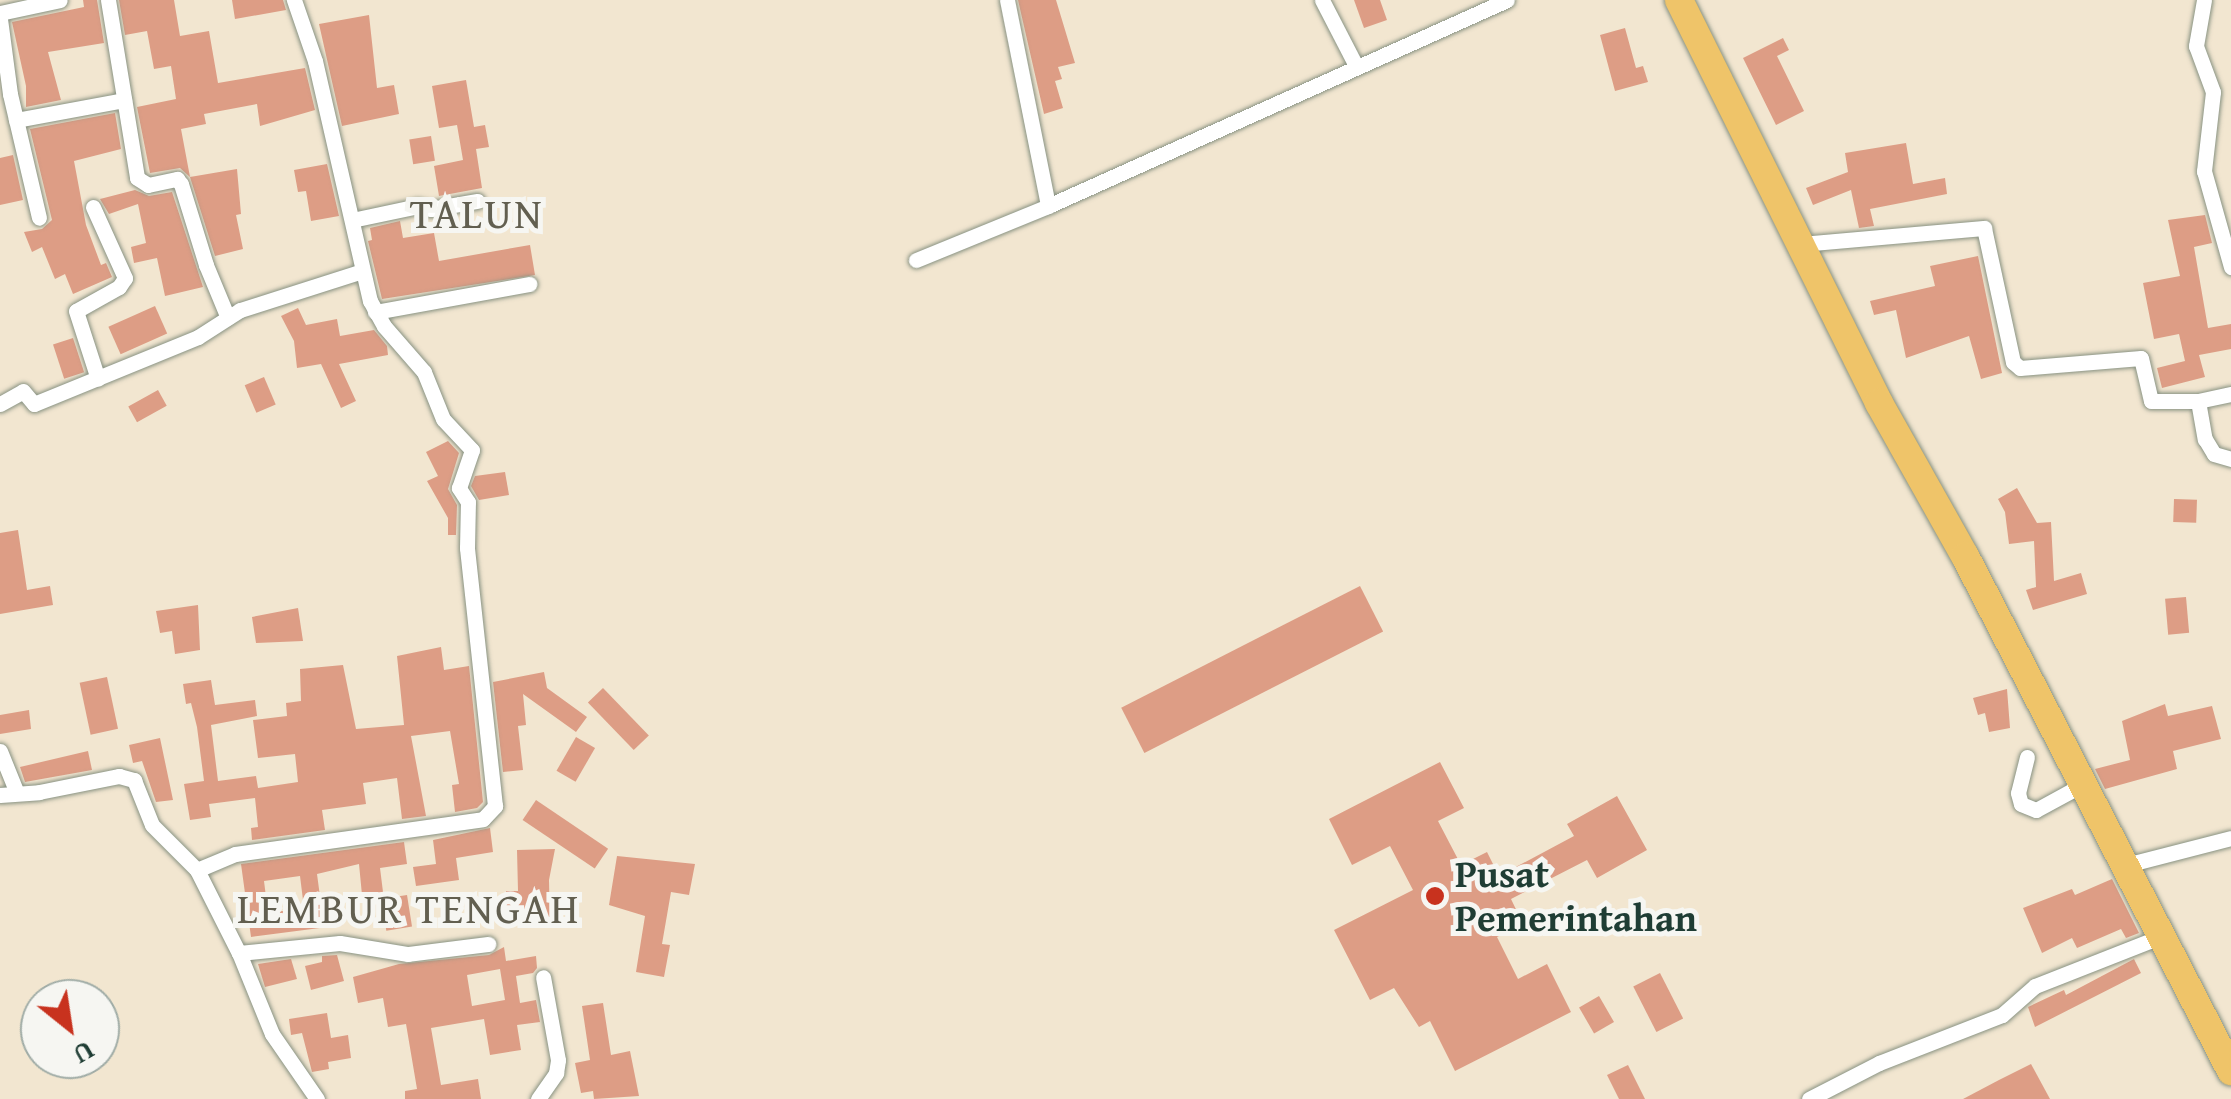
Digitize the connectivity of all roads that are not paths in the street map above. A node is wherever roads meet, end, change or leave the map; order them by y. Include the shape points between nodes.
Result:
1 (60, 0) edge
2 (108, 0) edge
3 (294, 0) edge
4 (1007, 0) edge
5 (1322, 0) edge
6 (1507, 0) edge
7 (1679, 0) edge
8 (2204, 0) edge
9 (0, 16) edge
10 (1356, 66) junction
11 (5, 95) edge
12 (124, 100) junction
13 (16, 120) junction
14 (476, 200) dead end
15 (1048, 206) junction
16 (94, 207) dead end
17 (39, 218) dead end
18 (352, 220) junction
19 (1800, 244) junction
20 (916, 260) dead end
21 (2231, 267) edge
22 (362, 271) junction
23 (529, 284) dead end
24 (375, 312) junction
25 (228, 318) junction
26 (98, 379) junction
27 (2231, 394) edge
28 (2198, 401) junction
29 (0, 404) edge
30 (2231, 460) edge
31 (0, 751) edge
32 (2027, 757) dead end
33 (2082, 785) junction
34 (8, 794) edge
35 (2231, 838) edge
36 (2126, 865) junction
37 (197, 870) junction
38 (2162, 936) junction
39 (488, 944) dead end
40 (238, 953) junction
41 (543, 977) dead end
42 (2231, 1072) edge
43 (317, 1099) edge
44 (538, 1099) edge
45 (1810, 1099) edge

1 - 9 street
2 - 12 street
3 - 18 street via 315,60
4 - 15 street
5 - 10 street
6 - 10 street
7 - 19 highway
8 - 21 street via 2196,46 2213,92 2204,171
9 - 11 street
10 - 15 street
11 - 13 street
12 - 13 street
12 - 25 street via 137,178 182,184
13 - 17 street
14 - 18 street
15 - 20 street
16 - 26 street via 125,278 76,311
18 - 22 street
19 - 28 street via 1984,228 2008,353 2020,368 2134,356 2143,365 2151,401
19 - 33 highway
22 - 24 street
22 - 25 street via 298,288
23 - 24 street
24 - 37 street via 424,372 443,420 472,450 459,488 468,502 494,811 483,819 235,854
25 - 26 street
26 - 29 street via 34,404 24,391
27 - 28 street
28 - 30 street via 2205,439 2214,454
31 - 34 street
32 - 33 street via 2018,793 2022,804 2036,810
33 - 36 highway
34 - 37 street via 127,777 138,785 152,825
35 - 36 street
36 - 38 highway
37 - 40 street
38 - 42 highway
38 - 45 street via 2036,986 2002,1015 1879,1063
39 - 40 street via 408,954 340,943
40 - 43 street via 272,1034
41 - 44 street via 558,1060

